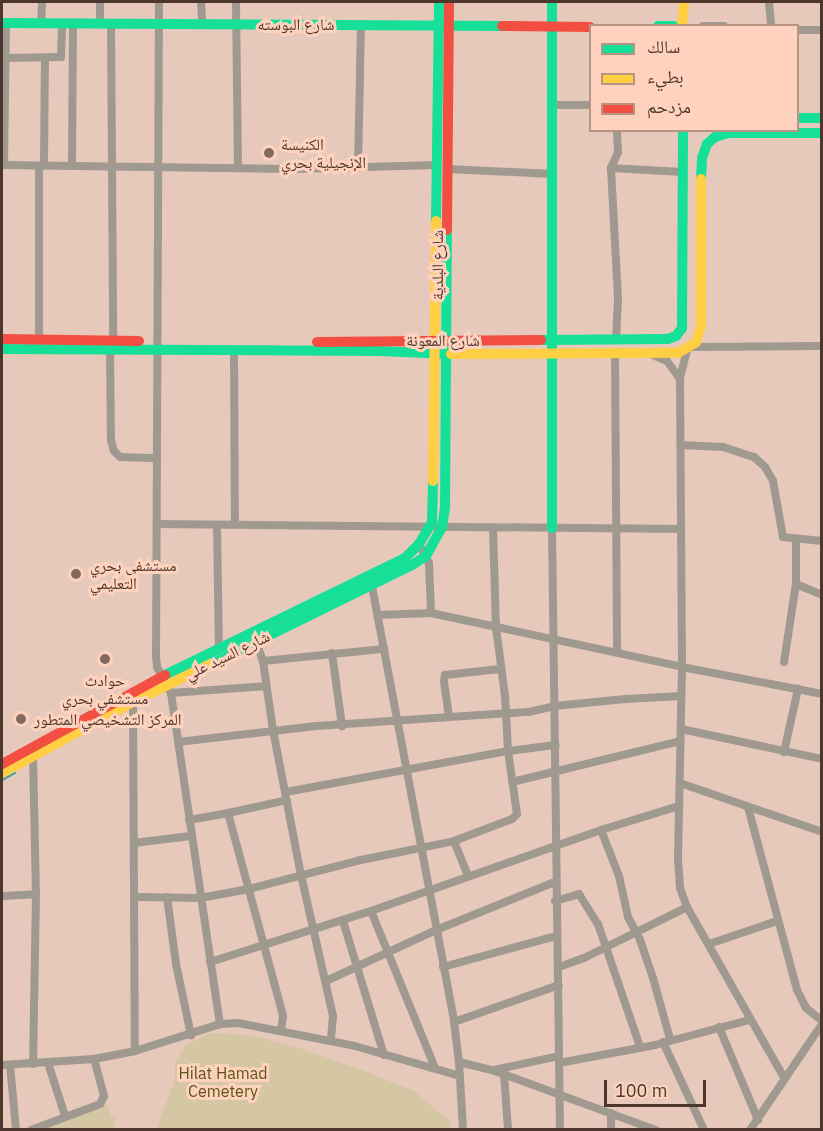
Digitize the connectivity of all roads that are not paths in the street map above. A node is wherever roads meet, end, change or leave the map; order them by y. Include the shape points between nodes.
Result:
1 (42, 2) edge
2 (100, 2) edge
3 (159, 2) edge
4 (201, 2) edge
5 (236, 2) edge
6 (439, 2) edge
7 (449, 2) edge
8 (552, 2) edge
9 (684, 2) edge
10 (769, 2) edge
11 (4, 22) edge
12 (41, 23) junction
13 (68, 23) junction
14 (106, 23) junction
15 (158, 23) junction
16 (202, 23) junction
17 (236, 23) junction
18 (362, 24) junction
19 (682, 24) edge
20 (771, 24) edge
21 (444, 25) junction
22 (552, 26) junction
23 (589, 27) edge
24 (799, 30) edge
25 (822, 30) edge
26 (45, 57) junction
27 (5, 58) junction
28 (552, 105) junction
29 (589, 105) edge
30 (799, 118) edge
31 (822, 118) edge
32 (618, 132) edge
33 (683, 132) edge
34 (822, 133) edge
35 (682, 147) junction
36 (704, 151) junction
37 (3, 165) edge
38 (41, 166) junction
39 (72, 166) junction
40 (111, 166) junction
41 (159, 166) junction
42 (238, 167) junction
43 (442, 167) junction
44 (358, 168) junction
45 (611, 168) junction
46 (683, 172) junction
47 (552, 174) junction
48 (2, 339) edge
49 (553, 339) junction
50 (616, 339) junction
51 (39, 340) junction
52 (441, 340) junction
53 (111, 345) junction
54 (158, 346) junction
55 (822, 346) edge
56 (689, 348) junction
57 (2, 349) edge
58 (234, 350) junction
59 (441, 353) junction
60 (553, 353) junction
61 (615, 354) junction
62 (651, 354) junction
63 (680, 379) junction
64 (439, 415) junction
65 (681, 445) junction
66 (157, 458) junction
67 (235, 524) junction
68 (157, 525) junction
69 (217, 525) junction
70 (429, 526) junction
71 (442, 527) junction
72 (494, 527) junction
73 (552, 528) junction
74 (616, 528) junction
75 (681, 529) junction
76 (796, 539) junction
77 (822, 540) edge
78 (419, 544) junction
79 (426, 556) junction
80 (370, 580) junction
81 (796, 584) junction
82 (822, 595) edge
83 (431, 613) junction
84 (378, 615) junction
85 (496, 628) junction
86 (553, 638) junction
87 (256, 641) junction
88 (219, 649) junction
89 (384, 649) junction
90 (617, 651) junction
91 (332, 652) junction
92 (262, 661) junction
93 (784, 662) dead end
94 (682, 667) junction
95 (500, 669) junction
96 (167, 684) junction
97 (266, 686) junction
98 (798, 689) junction
99 (822, 694) edge
100 (681, 696) junction
101 (133, 702) junction
102 (554, 706) junction
103 (506, 712) junction
104 (449, 717) junction
105 (397, 722) junction
106 (342, 726) junction
107 (681, 729) junction
108 (273, 730) junction
109 (681, 741) junction
110 (178, 742) junction
111 (556, 745) junction
112 (508, 751) junction
113 (32, 752) junction
114 (784, 752) junction
115 (822, 759) edge
116 (2, 764) edge
117 (408, 770) junction
118 (555, 770) junction
119 (2, 773) edge
120 (512, 782) junction
121 (680, 783) junction
122 (286, 796) junction
123 (679, 806) junction
124 (748, 807) junction
125 (228, 813) junction
126 (189, 820) junction
127 (601, 830) junction
128 (820, 831) edge
129 (191, 836) junction
130 (454, 841) junction
131 (822, 841) edge
132 (134, 843) junction
133 (554, 846) junction
134 (422, 849) junction
135 (302, 875) junction
136 (468, 876) junction
137 (555, 882) junction
138 (249, 889) junction
139 (429, 890) junction
140 (36, 894) junction
141 (2, 896) edge
142 (135, 897) junction
143 (167, 897) junction
144 (200, 898) junction
145 (555, 901) junction
146 (687, 907) junction
147 (370, 911) junction
148 (342, 921) junction
149 (777, 921) junction
150 (314, 929) junction
151 (436, 930) junction
152 (635, 931) junction
153 (556, 936) junction
154 (263, 944) junction
155 (709, 944) junction
156 (606, 947) junction
157 (387, 954) junction
158 (210, 962) junction
159 (357, 967) junction
160 (443, 967) junction
161 (559, 967) junction
162 (326, 981) junction
163 (559, 985) junction
164 (749, 1020) junction
165 (454, 1022) junction
166 (822, 1022) edge
167 (220, 1024) junction
168 (719, 1027) junction
169 (281, 1029) junction
170 (191, 1035) junction
171 (331, 1041) junction
172 (667, 1041) junction
173 (640, 1047) junction
174 (135, 1051) junction
175 (384, 1055) junction
176 (94, 1059) junction
177 (559, 1059) junction
178 (459, 1062) junction
179 (48, 1063) junction
180 (33, 1064) junction
181 (6, 1065) edge
182 (435, 1068) junction
183 (492, 1071) junction
184 (504, 1075) junction
185 (460, 1076) junction
186 (783, 1078) junction
187 (559, 1095) junction
188 (611, 1113) junction
189 (64, 1116) junction
190 (758, 1120) junction
191 (16, 1130) edge
192 (31, 1130) edge
193 (463, 1130) edge
194 (508, 1130) edge
195 (560, 1130) edge
196 (611, 1130) edge
197 (656, 1130) edge
198 (704, 1130) edge
199 (750, 1130) edge

1 - 12 street
2 - 14 street
3 - 15 street
4 - 16 street
5 - 17 street
6 - 21 main road, شارع البلدية
7 - 21 main road, شارع البلدية
8 - 22 main road
9 - 19 main road
10 - 20 street
11 - 12 main road, شارع البوسته
11 - 27 street
12 - 13 main road, شارع البوسته
13 - 14 main road, شارع البوسته
13 - 26 street via 62,57
13 - 39 street
14 - 15 main road, شارع البوسته
14 - 40 street
15 - 16 main road, شارع البوسته
15 - 41 street
16 - 17 main road, شارع البوسته
17 - 18 main road, شارع البوسته
17 - 42 street
18 - 21 main road, شارع البوسته
18 - 44 street
21 - 22 main road, شارع البوسته
21 - 43 main road, شارع البلدية
22 - 23 main road, شارع البوسته
22 - 28 main road
24 - 25 street
26 - 27 street
26 - 38 street
27 - 37 street
28 - 29 street
28 - 47 main road
30 - 31 main road
32 - 45 street via 618,152
33 - 35 main road, شارع المعونة
34 - 36 main road via 728,133 710,141
35 - 36 main road via 693,155
35 - 46 main road, شارع المعونة
36 - 56 main road via 701,327
37 - 38 street
38 - 39 street
38 - 51 street
39 - 40 street
40 - 41 street
40 - 53 street
41 - 42 street
41 - 54 street
42 - 44 street
43 - 44 street
43 - 47 street
43 - 52 main road, شارع البلدية
45 - 46 street
45 - 50 street via 618,298
46 - 50 main road, شارع المعونة via 682,328 668,339
47 - 49 main road
48 - 51 main road, شارع المعونة
49 - 50 main road, شارع المعونة
49 - 52 main road, شارع المعونة
49 - 60 main road
51 - 53 main road, شارع المعونة
52 - 54 main road, شارع المعونة
52 - 59 main road, شارع البلدية
53 - 54 main road, شارع المعونة
53 - 57 main road, شارع المعونة
53 - 66 street via 114,451 120,457
54 - 58 main road, شارع المعونة
54 - 66 street
55 - 56 street
56 - 62 main road, شارع المعونة via 678,353
56 - 63 street
58 - 59 main road, شارع المعونة
58 - 67 street
59 - 60 main road, شارع المعونة
59 - 64 main road, شارع البلدية
60 - 61 main road, شارع المعونة
60 - 73 main road
61 - 62 main road, شارع المعونة
61 - 74 street
62 - 63 street via 667,361
63 - 65 street
64 - 70 main road, شارع البلدية via 434,514
64 - 71 main road, شارع البلدية via 445,507
65 - 75 street
65 - 76 street via 723,447 754,457 773,481 783,537
66 - 68 street
67 - 69 street
67 - 70 street
68 - 69 street
68 - 96 street via 156,655
69 - 88 street
70 - 71 street
70 - 78 main road, شارع السيد علي
71 - 72 street
71 - 79 main road
72 - 73 street
72 - 85 street
73 - 74 street
73 - 86 street
74 - 75 street
74 - 90 street
75 - 94 street
76 - 77 street
76 - 81 street
78 - 79 street
78 - 80 main road, شارع السيد علي
79 - 80 main road, شارع السيد علي
79 - 83 street
80 - 84 street
80 - 87 main road, شارع السيد علي
80 - 88 main road, شارع السيد علي
81 - 82 street
81 - 93 street
83 - 84 street
83 - 85 street
84 - 89 street
85 - 86 street
85 - 95 street
86 - 90 street
86 - 102 street
87 - 92 street
87 - 96 main road, شارع السيد علي
88 - 96 main road, شارع السيد علي
89 - 91 street
89 - 105 street
90 - 94 street
91 - 92 street
91 - 106 street
92 - 97 street
94 - 98 street
94 - 100 street
95 - 103 street
95 - 104 street via 445,675
96 - 97 street
96 - 101 main road, شارع السيد علي
96 - 110 street
96 - 113 main road, شارع السيد علي
97 - 108 street
98 - 99 street
98 - 114 street
100 - 102 street
100 - 107 street
101 - 113 main road, شارع السيد علي
101 - 132 street
102 - 103 street
102 - 111 street
103 - 104 street
103 - 112 street
104 - 105 street
105 - 106 street
105 - 117 street
106 - 108 street
107 - 109 street
107 - 114 street
108 - 110 street
108 - 122 street
109 - 118 street
109 - 121 street
110 - 126 street
111 - 112 street
111 - 118 street
112 - 117 street
112 - 120 street
113 - 116 main road, شارع السيد علي
113 - 119 main road, شارع السيد علي
113 - 140 street
114 - 115 street
117 - 122 street
117 - 134 street
118 - 120 street
118 - 133 street
120 - 130 street via 518,814
121 - 123 street
121 - 124 street
122 - 125 street
122 - 135 street
123 - 127 street
123 - 146 street via 680,888
124 - 128 street
124 - 149 street
125 - 126 street
125 - 138 street
126 - 129 street
127 - 133 street
127 - 152 street
128 - 131 street
129 - 132 street
129 - 144 street
130 - 134 street
130 - 136 street
132 - 142 street
133 - 136 street
133 - 137 street
134 - 135 street
134 - 139 street
135 - 138 street
135 - 150 street
136 - 139 street
137 - 145 street
137 - 151 street
138 - 144 street
138 - 154 street
139 - 147 street
139 - 151 street
140 - 141 street
140 - 180 street
142 - 143 street
142 - 174 street
143 - 144 street
143 - 170 street
144 - 158 street
145 - 153 street
145 - 156 street via 579,894 598,924
146 - 152 street
146 - 155 street
147 - 148 street
147 - 157 street
148 - 150 street
148 - 159 street
149 - 155 street
149 - 166 street via 801,1000
150 - 154 street
150 - 162 street
151 - 157 street
151 - 160 street
152 - 156 street
152 - 172 street via 653,978
153 - 160 street
153 - 161 street
154 - 158 street
154 - 169 street via 283,1016
155 - 164 street
156 - 161 street
156 - 173 street
157 - 159 street
157 - 182 street
158 - 167 street
159 - 162 street
159 - 175 street
160 - 165 street
161 - 163 street
162 - 171 street via 333,1017
163 - 165 street
163 - 177 street
164 - 168 street
164 - 186 street
165 - 178 street
166 - 186 street
167 - 169 street
167 - 170 street
168 - 172 street
168 - 190 street
169 - 171 street
170 - 174 street
171 - 175 street
172 - 173 street
172 - 198 street
173 - 177 street
174 - 176 street
175 - 182 street
176 - 179 street
176 - 189 street via 104,1101
177 - 183 street
177 - 187 street
178 - 183 street
178 - 185 street
179 - 180 street
179 - 189 street
180 - 181 street
181 - 191 street
182 - 185 street
183 - 184 street
184 - 187 street
184 - 194 street
185 - 193 street
186 - 190 street
187 - 188 street
187 - 195 street
188 - 196 street
188 - 197 street
189 - 192 street
190 - 199 street

